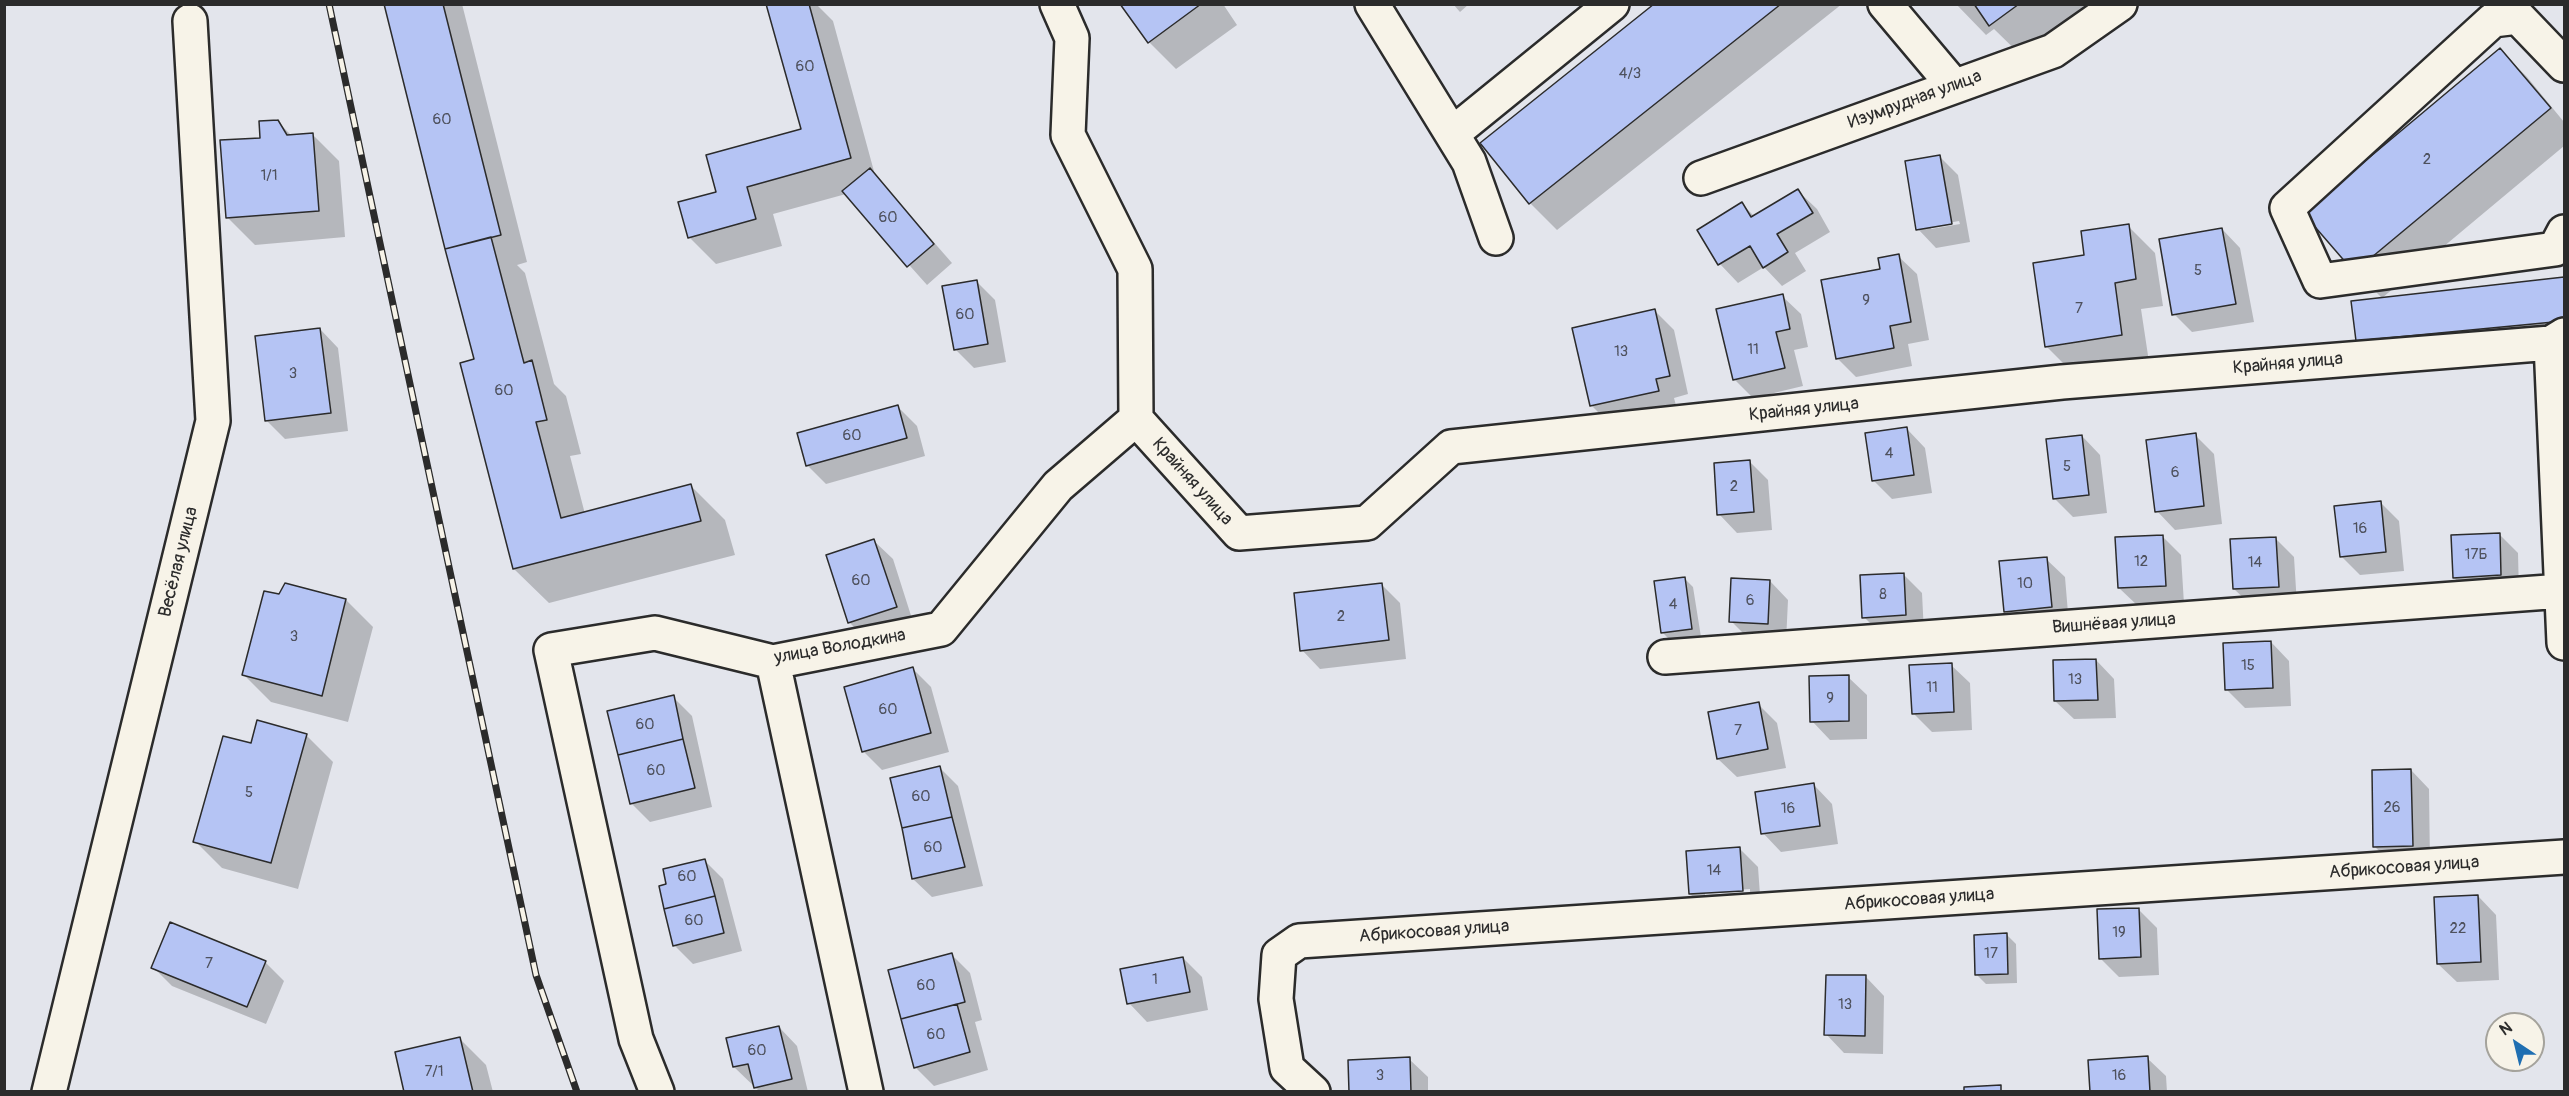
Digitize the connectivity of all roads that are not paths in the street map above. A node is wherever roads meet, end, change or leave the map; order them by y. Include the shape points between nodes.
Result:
1 (1057, 4) edge
2 (1372, 4) edge
3 (1612, 4) edge
4 (1885, 4) edge
5 (2120, 4) edge
6 (190, 21) dead end
7 (2565, 65) edge
8 (1954, 86) junction
9 (1452, 134) junction
10 (1701, 178) dead end
11 (2565, 232) edge
12 (1496, 238) dead end
13 (2558, 339) edge
14 (1136, 419) junction
15 (2562, 591) junction
16 (2565, 643) edge
17 (1665, 657) dead end
18 (773, 662) junction
19 (2565, 857) edge
20 (49, 1092) edge
21 (657, 1092) edge
22 (866, 1092) edge
23 (1313, 1092) edge

1 - 14 street via 1072,38 1068,135 1135,269
2 - 9 street
3 - 9 street
4 - 8 street
5 - 8 street, Изумрудная улица via 2053,51
6 - 20 street, Весёлая улица via 213,421
7 - 11 street via 2518,17 2493,20 2287,208 2320,281 2555,249
8 - 10 street, Изумрудная улица
9 - 12 street via 1470,162
13 - 14 street, Крайняя улица via 2062,382 1451,447 1367,523 1239,533
13 - 15 street
14 - 18 street, улица Володкина via 1058,486 941,629
15 - 16 street
15 - 17 street, Вишнёвая улица
18 - 21 street, улица Володкина via 655,633 551,651 636,1039
18 - 22 street
19 - 23 street, Абрикосовая улица via 1299,941 1278,955 1276,999 1287,1068

